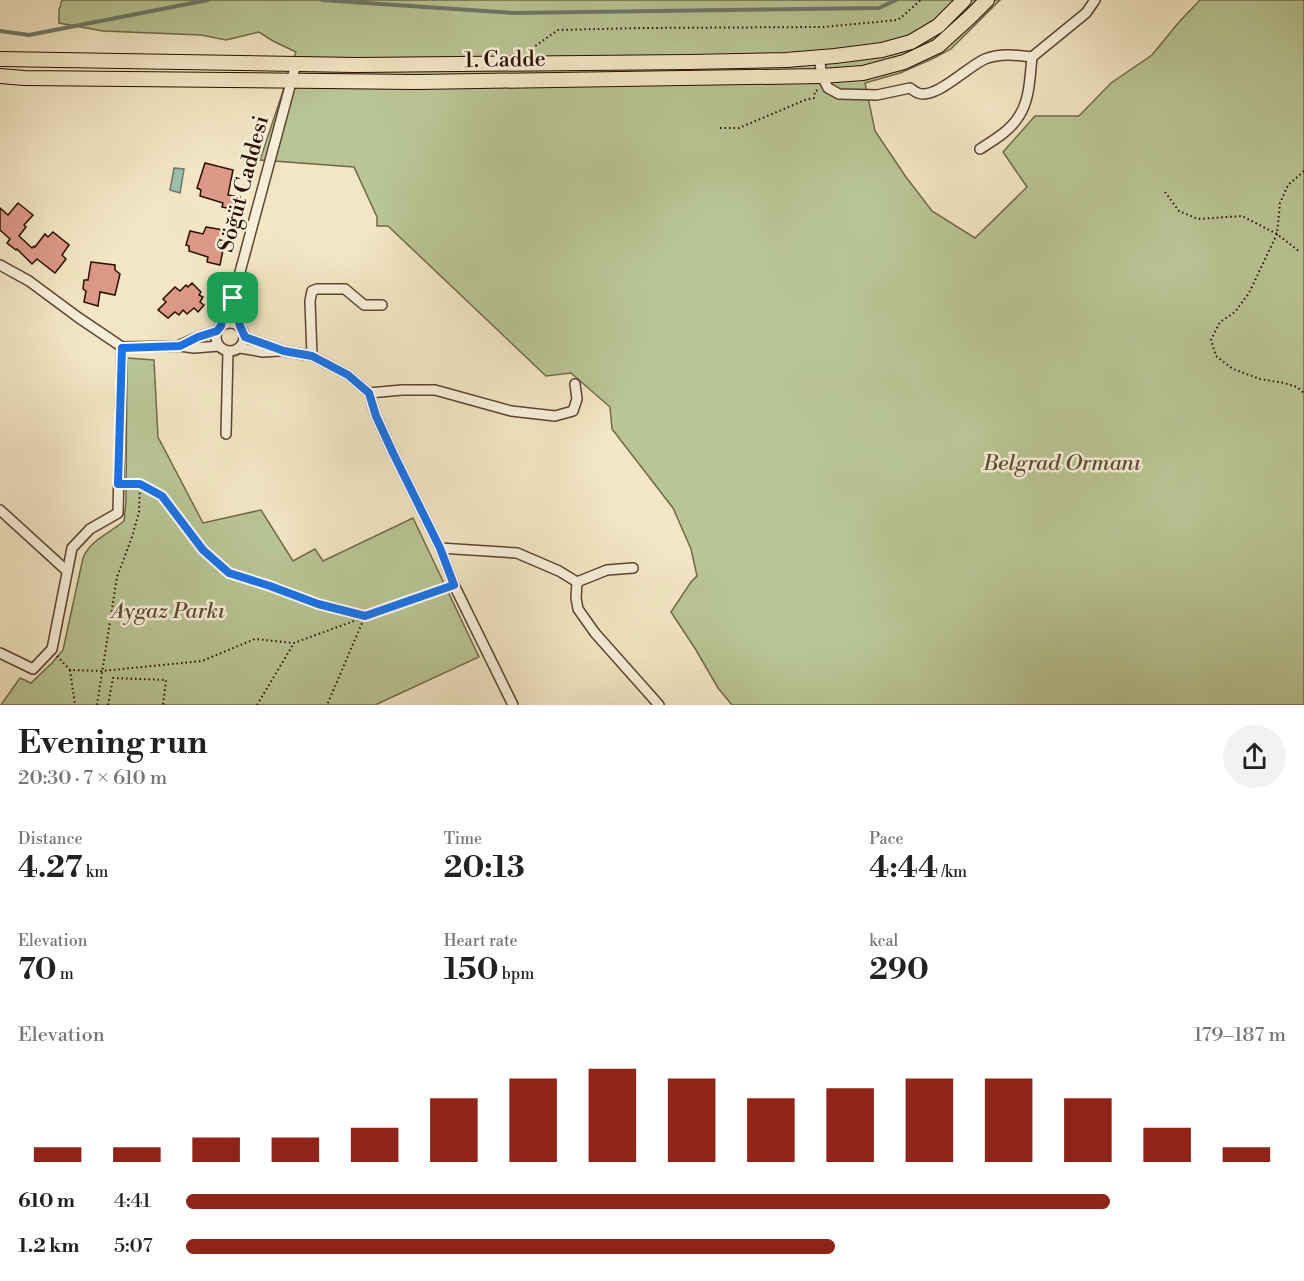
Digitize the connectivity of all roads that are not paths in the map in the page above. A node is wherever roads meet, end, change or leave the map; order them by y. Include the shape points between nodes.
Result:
1 (964, 0) edge
2 (987, 0) edge
3 (1095, 0) edge
4 (819, 57) junction
5 (1032, 57) junction
6 (0, 59) edge
7 (296, 64) junction
8 (0, 76) edge
9 (292, 81) junction
10 (825, 82) junction
11 (980, 149) dead end
12 (0, 265) edge
13 (233, 298) junction
14 (382, 305) dead end
15 (240, 326) junction
16 (219, 328) junction
17 (245, 337) junction
18 (180, 346) junction
19 (219, 346) junction
20 (122, 348) junction
21 (240, 348) junction
22 (228, 351) junction
23 (284, 351) junction
24 (312, 356) junction
25 (575, 384) dead end
26 (369, 393) junction
27 (226, 434) dead end
28 (0, 510) edge
29 (440, 548) junction
30 (633, 568) dead end
31 (67, 571) junction
32 (577, 582) junction
33 (0, 653) edge
34 (513, 705) edge
35 (659, 705) edge

1 - 4 main road, 1. Cadde via 938,26 911,42 882,50
2 - 10 main road, 1. Cadde via 938,46 904,62
3 - 5 street
4 - 7 main road, 1. Cadde via 688,62
4 - 10 street
5 - 10 street via 1006,54 985,59 930,93 919,94 910,88 877,95 839,94
5 - 11 street via 1028,92 1020,116 1001,136
6 - 7 main road, 1. Cadde
7 - 9 street, Söğüt Caddesi
8 - 9 main road, 1. Cadde
9 - 10 main road, 1. Cadde
9 - 13 street, Söğüt Caddesi
12 - 20 street via 29,281
13 - 15 street
13 - 16 street, Söğüt Caddesi via 225,308
14 - 24 street via 364,305 345,289 312,291
15 - 16 street via 228,322
15 - 17 street
16 - 18 street
16 - 19 street
17 - 21 street
17 - 23 street
18 - 19 street
18 - 20 street
19 - 22 street
20 - 31 street via 118,513 90,529 72,548
21 - 22 street
21 - 23 street
22 - 27 street
23 - 24 street
24 - 26 street via 348,375
25 - 26 street via 577,399 573,411 555,416 511,411 435,390
26 - 29 street via 376,416
28 - 31 street
29 - 32 street via 517,553
29 - 34 street
30 - 32 street via 607,570
31 - 33 street via 51,649 33,669
32 - 35 street via 578,609

